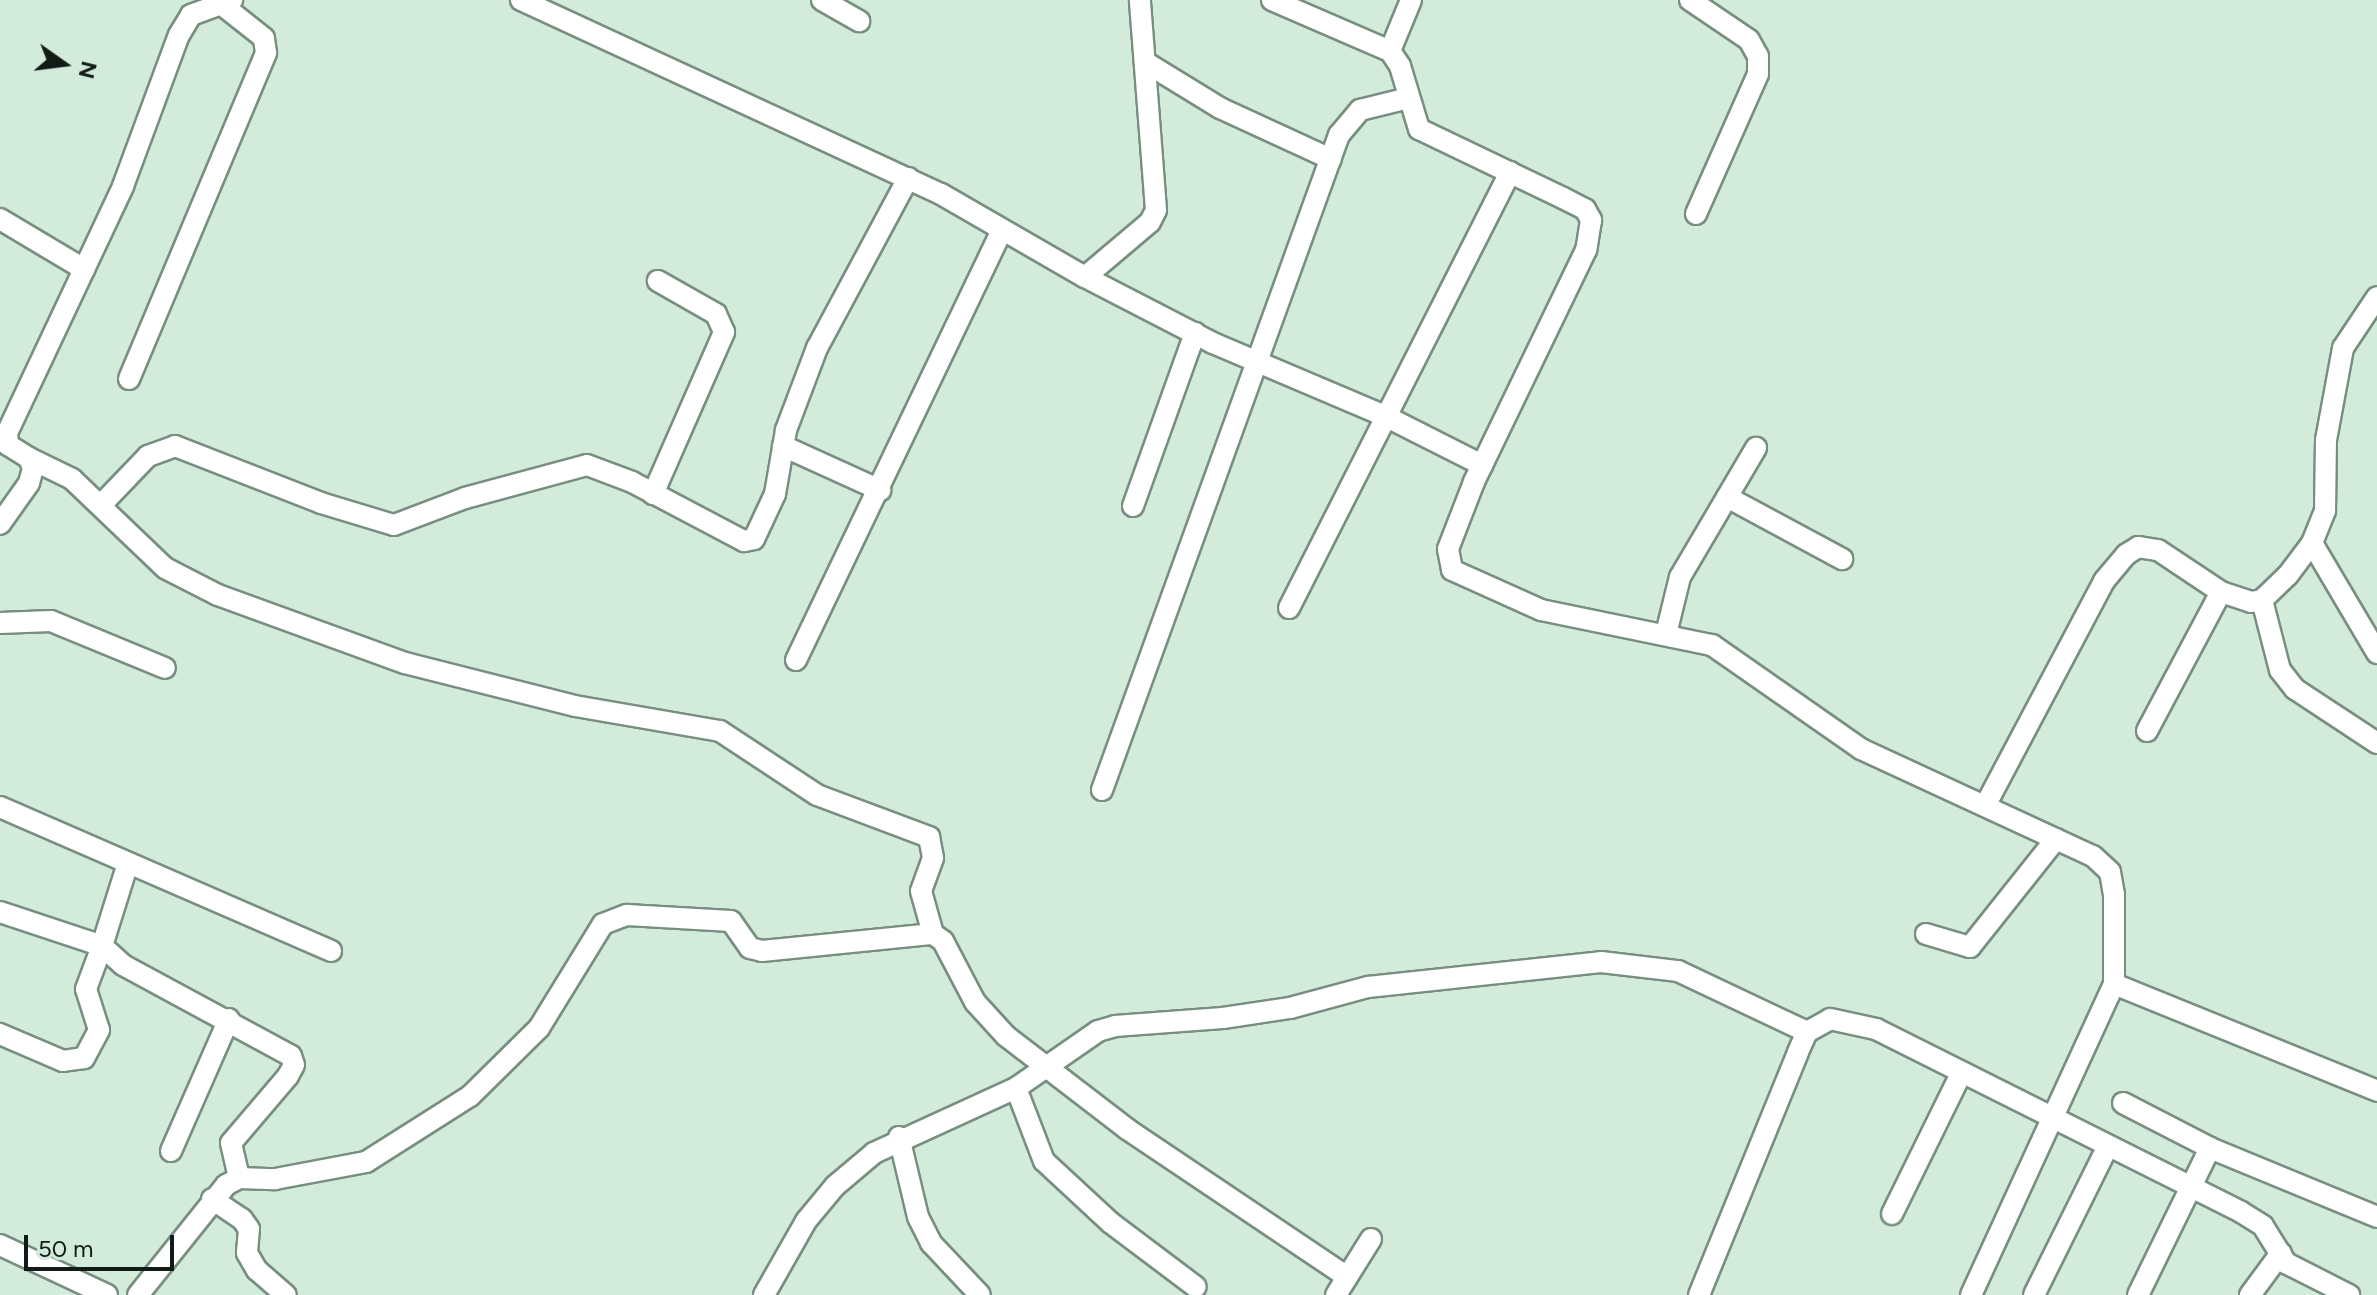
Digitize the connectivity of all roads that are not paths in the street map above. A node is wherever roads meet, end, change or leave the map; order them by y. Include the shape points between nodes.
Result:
1 (521, 0) edge
2 (822, 0) edge
3 (1140, 0) edge
4 (1272, 0) edge
5 (1411, 0) edge
6 (1690, 0) edge
7 (227, 2) edge
8 (859, 21) dead end
9 (1390, 51) junction
10 (1145, 62) junction
11 (1409, 98) junction
12 (1331, 159) junction
13 (1510, 172) junction
14 (908, 178) junction
15 (1696, 214) dead end
16 (0, 219) edge
17 (1002, 230) junction
18 (84, 269) junction
19 (1085, 277) junction
20 (658, 281) dead end
21 (2377, 297) edge
22 (1195, 333) junction
23 (1260, 363) junction
24 (129, 379) dead end
25 (1385, 416) junction
26 (4, 443) edge
27 (783, 446) junction
28 (1756, 448) dead end
29 (29, 458) junction
30 (1482, 465) junction
31 (880, 490) junction
32 (653, 494) junction
33 (1727, 497) junction
34 (101, 505) junction
35 (1133, 506) dead end
36 (0, 524) edge
37 (2312, 543) junction
38 (1842, 559) dead end
39 (2221, 592) junction
40 (2262, 600) junction
41 (1289, 608) dead end
42 (0, 623) edge
43 (1666, 634) junction
44 (2377, 653) edge
45 (796, 660) dead end
46 (165, 668) dead end
47 (2147, 731) dead end
48 (2377, 743) edge
49 (1102, 790) dead end
50 (1985, 806) junction
51 (0, 807) edge
52 (2056, 839) junction
53 (128, 863) junction
54 (0, 912) edge
55 (933, 934) junction
56 (1926, 934) dead end
57 (102, 946) junction
58 (331, 951) dead end
59 (2114, 984) junction
60 (229, 1019) junction
61 (1807, 1032) junction
62 (0, 1034) edge
63 (1048, 1065) junction
64 (1962, 1072) junction
65 (1016, 1088) junction
66 (2377, 1091) edge
67 (2123, 1103) dead end
68 (2055, 1119) junction
69 (899, 1137) junction
70 (2108, 1146) junction
71 (2210, 1148) junction
72 (171, 1151) dead end
73 (239, 1178) junction
74 (2189, 1187) junction
75 (212, 1199) junction
76 (1892, 1214) dead end
77 (2377, 1217) edge
78 (1371, 1239) dead end
79 (0, 1245) edge
80 (2281, 1253) junction
81 (1347, 1277) junction
82 (1196, 1287) dead end
83 (107, 1295) edge
84 (138, 1295) edge
85 (286, 1295) edge
86 (764, 1295) edge
87 (980, 1295) edge
88 (1336, 1295) edge
89 (1699, 1295) edge
90 (1971, 1295) edge
91 (2034, 1295) edge
92 (2138, 1295) edge
93 (2250, 1295) edge
94 (2349, 1295) edge

1 - 14 street
2 - 8 street
3 - 10 street
4 - 9 street
5 - 9 street
6 - 15 street via 1749,40 1758,56 1758,74
7 - 18 street via 191,15 179,35 123,186
7 - 24 street via 264,38 266,53
9 - 11 street
10 - 12 street via 1220,108
10 - 19 street via 1156,210 1150,222
11 - 12 street via 1348,118
11 - 13 street via 1419,129
12 - 23 street
13 - 25 street
13 - 30 street via 1585,209 1591,232
14 - 17 street
14 - 27 street via 817,348
16 - 18 street
17 - 19 street
17 - 31 street
18 - 26 street
19 - 22 street
20 - 32 street via 716,314 724,332
21 - 37 street via 2343,348 2326,440 2325,511
22 - 23 street
22 - 35 street
23 - 25 street
23 - 49 street via 1163,610
25 - 30 street
25 - 41 street
26 - 29 street
27 - 31 street
27 - 32 street via 775,494 754,539 744,541
28 - 33 street
29 - 34 street via 72,479
29 - 36 street via 29,483
30 - 43 street via 1448,549 1452,570 1541,610
31 - 45 street
32 - 34 street via 587,465 465,498 394,525 321,503 175,446 148,456
33 - 38 street
33 - 43 street via 1680,577
34 - 55 street via 150,557 218,595 405,663 575,706 720,731 817,795 929,837 933,858 921,891
37 - 40 street
37 - 44 street
39 - 40 street via 2241,601
39 - 47 street
39 - 50 street via 2158,550 2138,547 2116,563
40 - 48 street via 2280,670 2295,689
42 - 46 street via 51,621
43 - 50 street via 1712,645 1822,726
50 - 52 street
51 - 53 street
52 - 56 street via 1970,947
52 - 59 street via 2103,862 2110,872
53 - 57 street
53 - 58 street
54 - 57 street
55 - 63 street via 943,941 990,1023
55 - 73 street via 762,951 750,948 731,921 614,917 581,954 539,1028 470,1096 388,1152 353,1166 275,1179
57 - 60 street via 123,965
57 - 62 street via 86,989 99,1030 84,1058 63,1061
59 - 66 street
59 - 68 street
60 - 72 street
60 - 73 street via 278,1044 294,1065 231,1143
61 - 63 street via 1678,971 1601,962 1368,987 1290,1008 1223,1018 1115,1026
61 - 64 street via 1830,1019 1850,1021
61 - 89 street
63 - 65 street
63 - 81 street via 1127,1129
64 - 68 street
64 - 76 street
65 - 69 street
65 - 82 street via 1044,1161 1111,1223
67 - 71 street
68 - 70 street
68 - 90 street
69 - 86 street via 835,1186 791,1245
69 - 87 street via 918,1217 931,1243
70 - 74 street
70 - 91 street
71 - 74 street
71 - 77 street
73 - 75 street
74 - 80 street via 2263,1226
74 - 92 street
75 - 84 street
75 - 85 street via 242,1219 249,1229 247,1253 257,1270
78 - 81 street
79 - 83 street
80 - 93 street
80 - 94 street via 2296,1270
81 - 88 street

